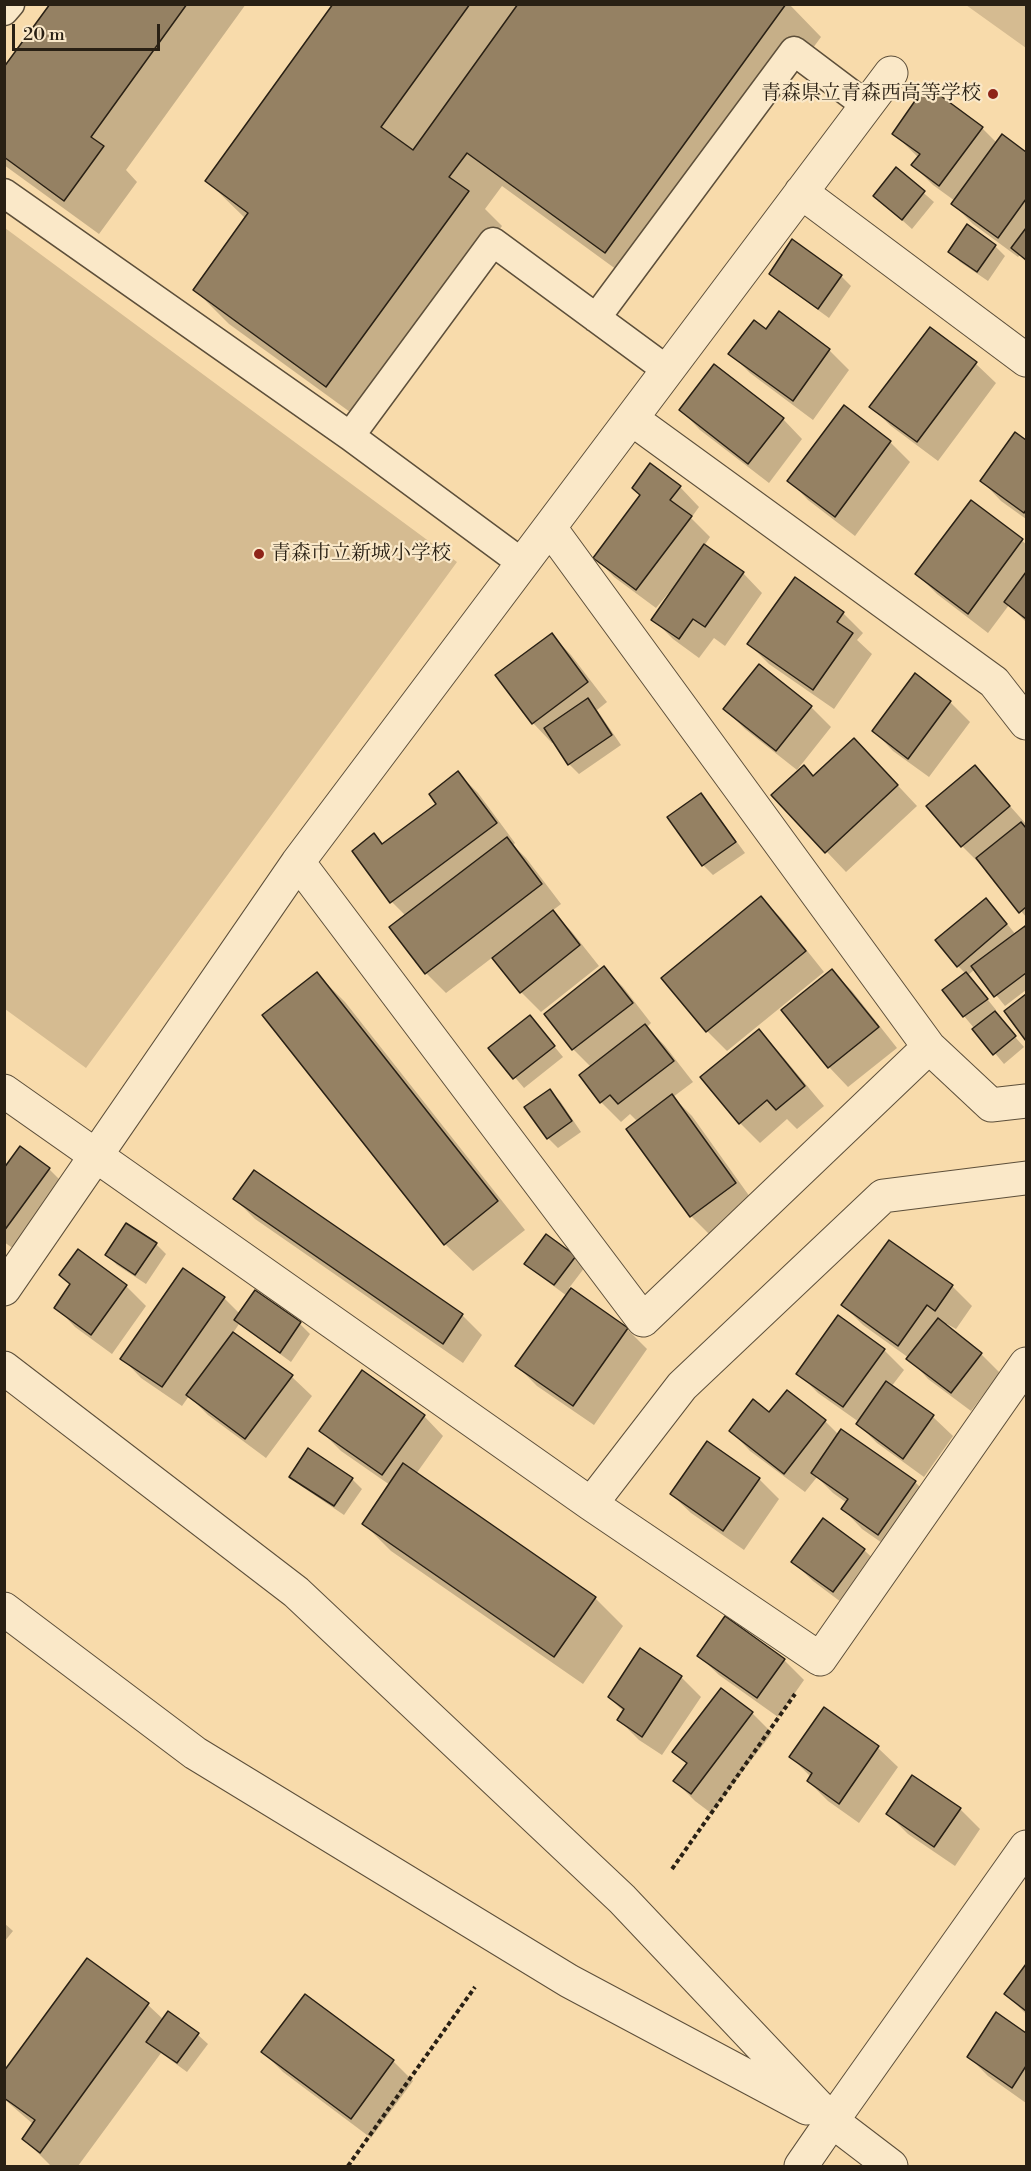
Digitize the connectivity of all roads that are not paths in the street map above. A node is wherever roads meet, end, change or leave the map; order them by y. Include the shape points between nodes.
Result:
1 (10, 4) edge
2 (4, 11) edge
3 (891, 73) dead end
4 (867, 106) junction
5 (801, 192) junction
6 (4, 193) edge
7 (596, 318) junction
8 (1026, 360) edge
9 (667, 370) junction
10 (632, 419) junction
11 (350, 436) junction
12 (550, 528) junction
13 (522, 563) junction
14 (1026, 723) edge
15 (298, 861) junction
16 (929, 1047) junction
17 (4, 1091) edge
18 (1026, 1101) edge
19 (95, 1155) junction
20 (1026, 1178) edge
21 (4, 1289) edge
22 (1026, 1365) edge
23 (4, 1368) edge
24 (591, 1504) junction
25 (4, 1609) edge
26 (1026, 1847) edge
27 (832, 2121) junction
28 (801, 2166) edge
29 (891, 2166) edge

1 - 2 lane
3 - 4 street
4 - 5 street
4 - 7 lane via 794,51
5 - 8 street
5 - 9 street
6 - 11 lane
7 - 9 lane
7 - 11 lane via 493,242
9 - 10 street
10 - 12 street
10 - 14 street via 994,682
11 - 13 lane
12 - 13 street
12 - 16 street
13 - 15 street
15 - 16 street via 643,1320
15 - 19 street
16 - 18 street via 991,1105
17 - 19 street
19 - 21 street
19 - 24 street
20 - 24 street via 883,1196 682,1386
22 - 24 street via 820,1659
23 - 27 street via 296,1592 622,1899
25 - 27 street via 195,1753 569,1980
26 - 27 street
27 - 28 street
27 - 29 street

